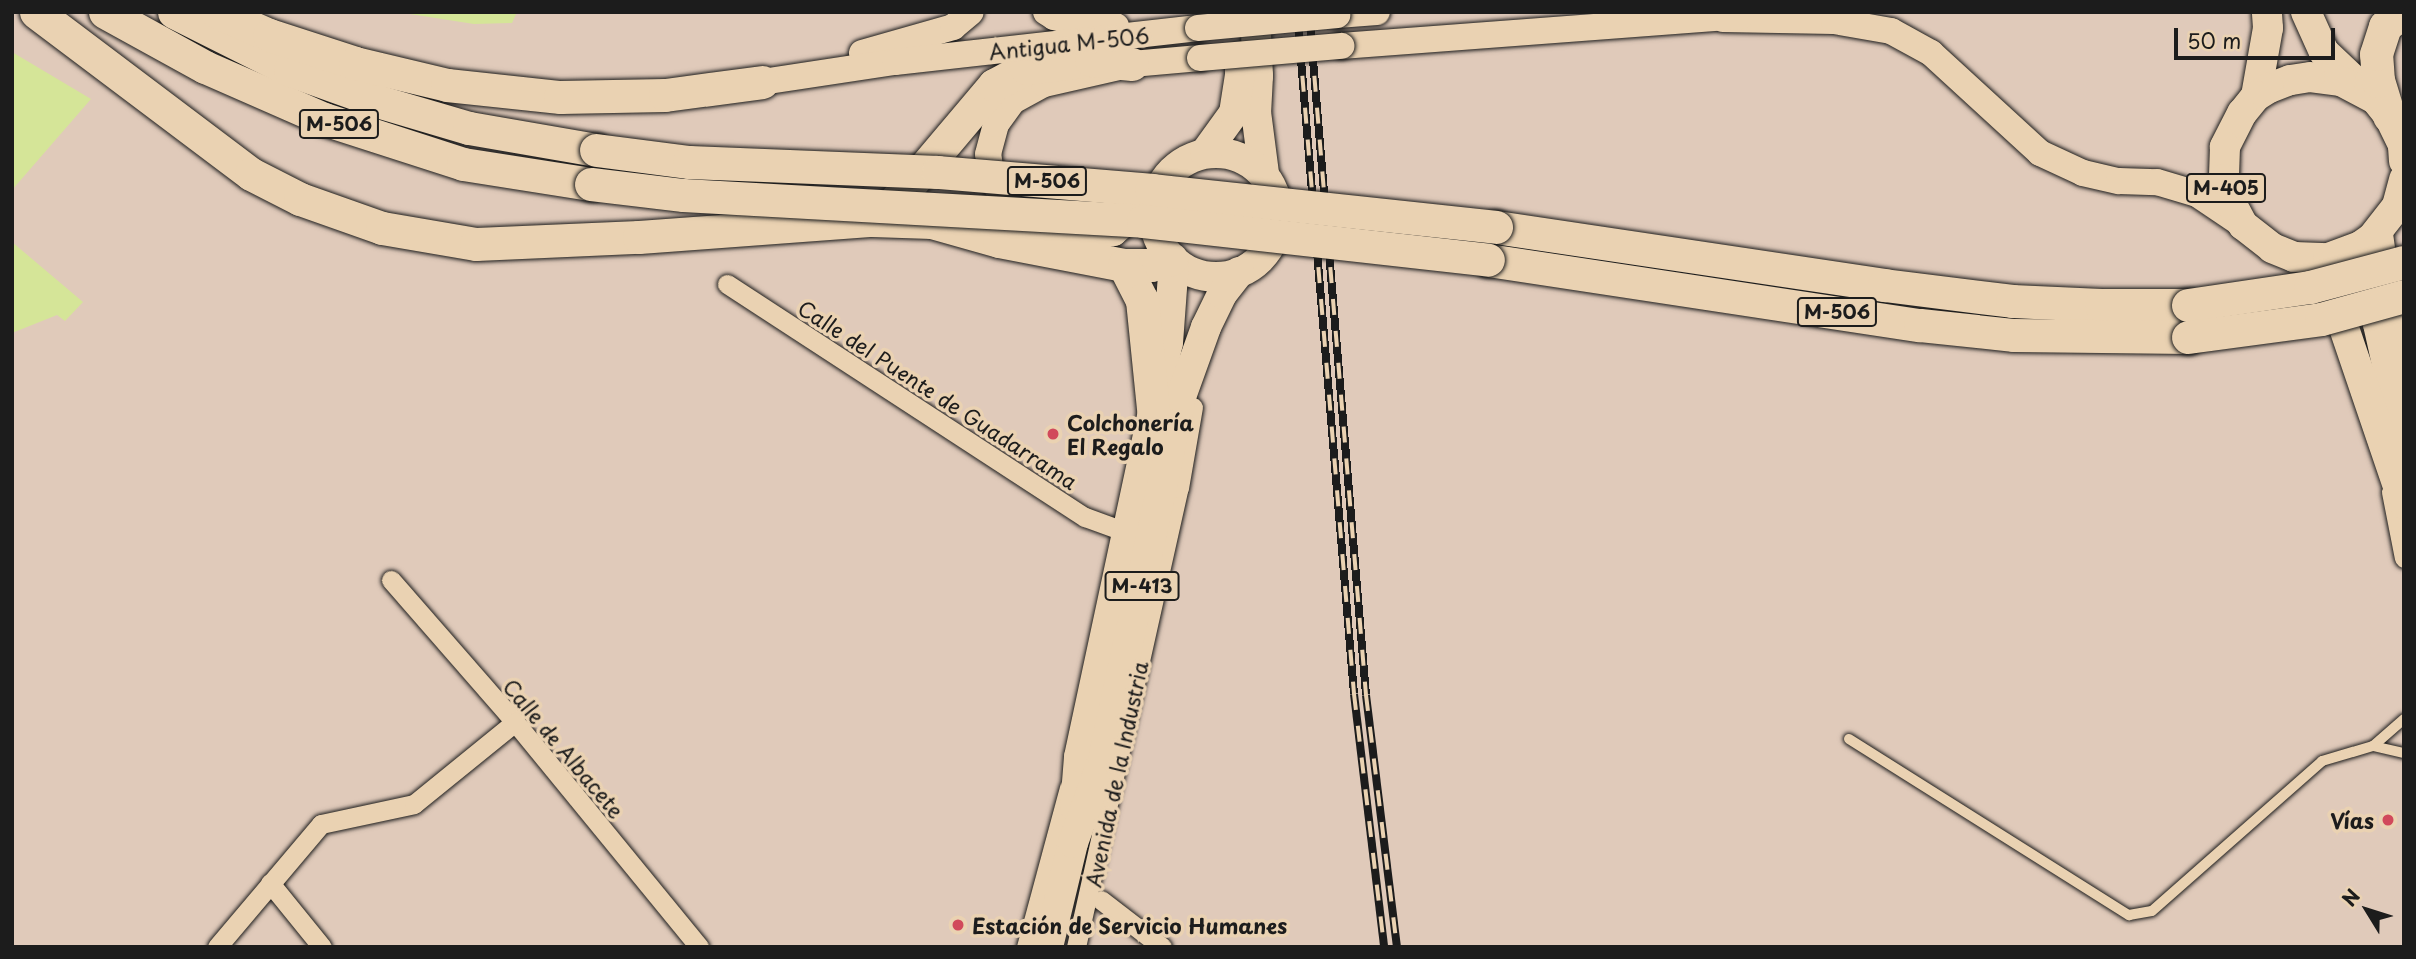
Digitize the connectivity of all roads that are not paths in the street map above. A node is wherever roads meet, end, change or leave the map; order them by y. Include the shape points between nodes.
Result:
1 (36, 12) edge
2 (105, 12) edge
3 (174, 12) edge
4 (217, 12) edge
5 (971, 12) edge
6 (1046, 12) edge
7 (1239, 12) edge
8 (1255, 12) edge
9 (1377, 12) edge
10 (1761, 12) edge
11 (2267, 12) edge
12 (2306, 12) edge
13 (2403, 12) edge
14 (1723, 19) junction
15 (1198, 28) junction
16 (1132, 64) junction
17 (762, 82) junction
18 (2256, 96) junction
19 (2382, 107) junction
20 (1205, 153) junction
21 (2404, 161) edge
22 (1264, 174) junction
23 (2404, 179) edge
24 (1157, 194) junction
25 (872, 220) junction
26 (2243, 225) junction
27 (2377, 232) junction
28 (2294, 257) junction
29 (1172, 260) junction
30 (2404, 262) edge
31 (1124, 265) junction
32 (1240, 272) junction
33 (727, 284) dead end
34 (2404, 296) edge
35 (1206, 327) junction
36 (2404, 355) edge
37 (1154, 419) junction
38 (2392, 437) edge
39 (2404, 505) edge
40 (1129, 533) junction
41 (2404, 558) edge
42 (391, 580) dead end
43 (1145, 642) junction
44 (2404, 719) edge
45 (515, 722) junction
46 (1849, 739) dead end
47 (2373, 746) junction
48 (2404, 753) edge
49 (1079, 757) junction
50 (1073, 844) junction
51 (270, 883) junction
52 (1101, 900) junction
53 (217, 947) edge
54 (322, 947) edge
55 (699, 947) edge
56 (1026, 947) edge
57 (1048, 947) edge
58 (1076, 947) edge
59 (1090, 947) edge
60 (1162, 947) edge

1 - 25 highway via 251,174 300,200 382,228 476,244
2 - 34 highway, M-506, bridge via 205,67 324,119 463,164 591,184 683,195 1143,221 1488,260 2014,335 2188,337 2321,319
3 - 30 highway, M-506, bridge via 290,70 469,128 689,162 938,172 1152,190 1496,227 2012,301 2188,304 2310,288
4 - 17 highway via 269,35 355,63 447,85 559,97 665,95
5 - 17 street via 953,27
6 - 15 street via 1092,26
7 - 20 main road via 1240,76 1234,113
8 - 22 main road, M-413 via 1256,112
9 - 15 street, Antigua M-506, bridge
10 - 14 street
11 - 18 main road, M-405 via 2269,27
12 - 19 main road via 2324,52
13 - 19 highway via 2385,26 2376,54
14 - 16 street, bridge
14 - 26 street via 1834,21 1891,31 1931,53 2040,153 2083,173 2119,181 2157,182 2197,194
15 - 17 street, Antigua M-506 via 895,62
16 - 24 street via 1044,84 1013,101 996,124 988,154 992,181 1010,205 1038,222 1083,235 1114,233
16 - 25 highway via 1091,60 1026,68 994,85 911,184
18 - 19 main road via 2290,80 2310,77 2341,81
18 - 26 main road, M-405 via 2225,147 2227,195
19 - 21 main road via 2403,145
20 - 22 main road via 1229,153
20 - 24 main road via 1185,160 1167,175
22 - 32 main road, M-413 via 1278,211 1276,233 1258,261
23 - 27 main road via 2397,206
24 - 29 main road via 1153,216 1157,237
25 - 31 highway via 932,222 999,241
26 - 28 main road, M-405 via 2272,248
27 - 28 main road, M-405 via 2359,247 2328,258
27 - 36 street
27 - 38 main road, M-405 via 2378,324
28 - 38 main road, M-405 via 2343,325
29 - 31 highway
29 - 32 main road via 1204,276
29 - 37 main road, M-413 via 1168,343
31 - 37 highway via 1142,300
32 - 35 main road, M-413 via 1222,294
33 - 40 street, Calle del Puente de Guadarrama via 1085,517
35 - 43 street, Avenida de la Industria via 1179,488
35 - 50 main road, M-413 via 1181,397 1103,759
37 - 40 main road, M-413
38 - 39 main road, M-405
38 - 41 street
40 - 49 main road, M-413
42 - 45 street, Calle de Albacete
43 - 52 street, Avenida de la Industria via 1153,659
43 - 58 street, Avenida de la Industria
44 - 47 lane
45 - 51 street via 414,804 321,824
45 - 55 street, Calle de Albacete
46 - 47 lane via 2129,915 2152,911 2322,761
47 - 48 lane
49 - 50 main road, M-413
49 - 56 street, Avenida de la Industria
50 - 57 main road, Avenida de la Industria / M-413
51 - 53 street
51 - 54 street
52 - 59 street, Avenida de la Industria
52 - 60 street

